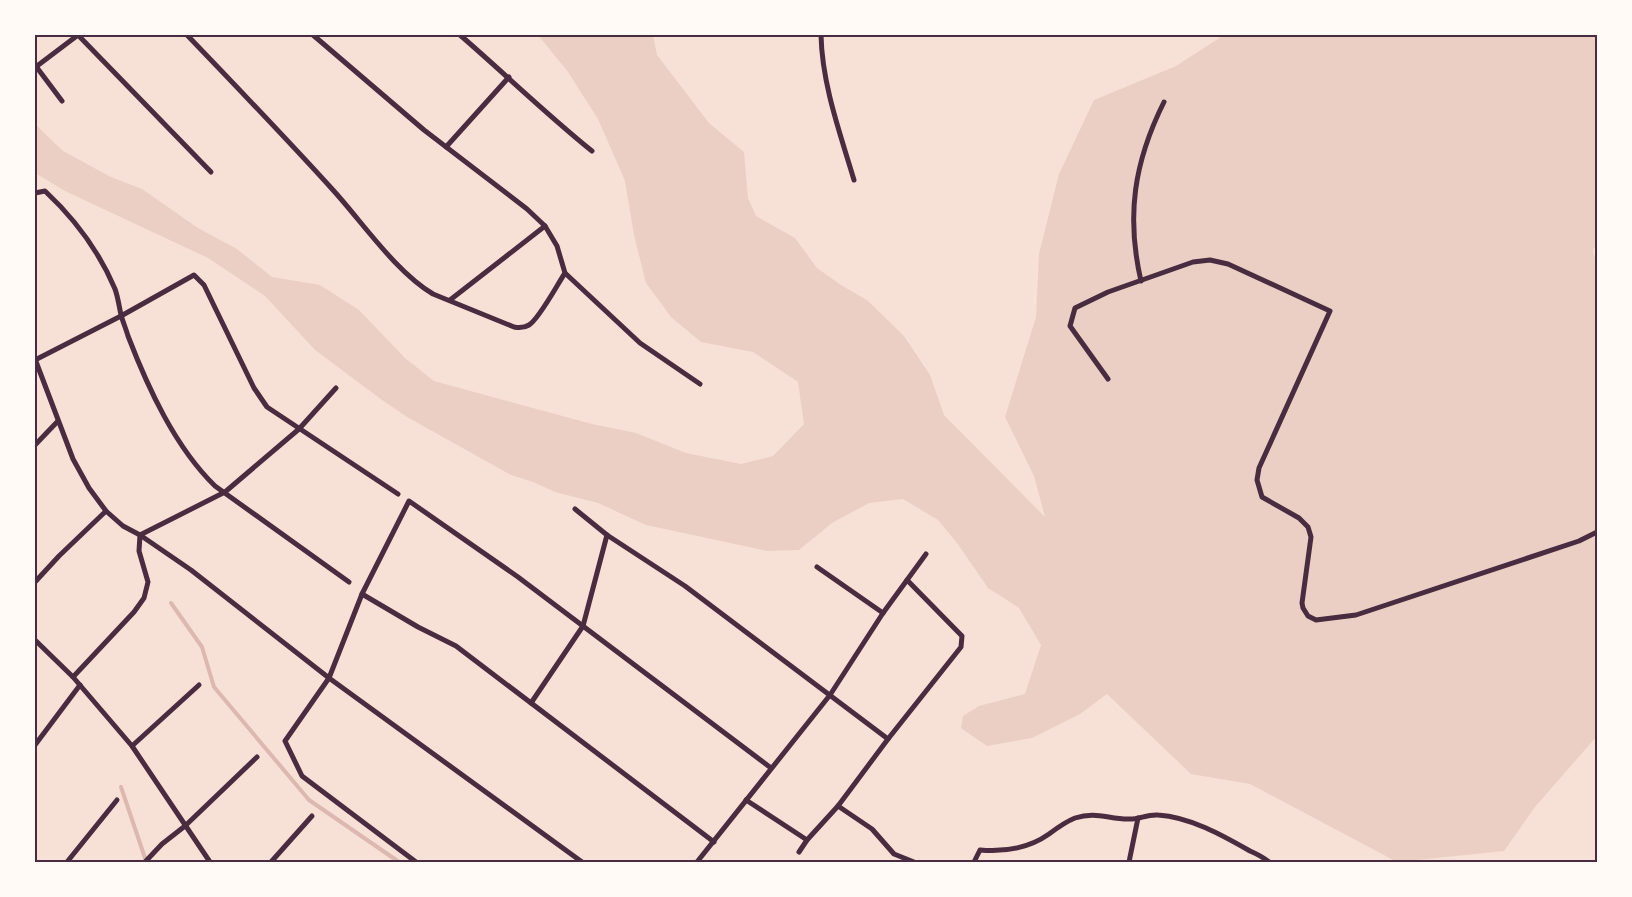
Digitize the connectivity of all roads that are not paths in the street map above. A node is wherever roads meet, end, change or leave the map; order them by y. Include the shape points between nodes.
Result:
1 (187, 35) edge
2 (313, 35) edge
3 (460, 35) edge
4 (821, 35) edge
5 (36, 65) edge
6 (509, 77) junction
7 (62, 101) dead end
8 (1164, 102) dead end
9 (446, 146) junction
10 (592, 151) dead end
11 (211, 172) dead end
12 (854, 180) dead end
13 (35, 193) edge
14 (545, 226) junction
15 (565, 273) junction
16 (1141, 282) junction
17 (450, 300) junction
18 (121, 316) junction
19 (35, 360) edge
20 (1108, 379) dead end
21 (700, 384) dead end
22 (336, 388) dead end
23 (58, 421) junction
24 (299, 429) junction
25 (35, 445) edge
26 (225, 492) junction
27 (398, 494) dead end
28 (575, 509) dead end
29 (106, 511) junction
30 (1597, 532) edge
31 (140, 535) junction
32 (607, 535) junction
33 (926, 554) dead end
34 (817, 568) dead end
35 (907, 580) junction
36 (35, 582) edge
37 (349, 582) dead end
38 (362, 594) junction
39 (883, 613) junction
40 (583, 626) junction
41 (35, 640) edge
42 (73, 677) junction
43 (329, 678) junction
44 (80, 685) junction
45 (199, 685) dead end
46 (830, 695) junction
47 (531, 703) junction
48 (888, 739) junction
49 (35, 745) edge
50 (132, 746) junction
51 (257, 758) dead end
52 (771, 768) junction
53 (117, 800) dead end
54 (746, 800) junction
55 (838, 806) junction
56 (312, 816) dead end
57 (1138, 818) junction
58 (185, 826) junction
59 (807, 840) junction
60 (714, 842) junction
61 (799, 852) dead end
62 (67, 862) edge
63 (145, 862) edge
64 (210, 862) edge
65 (271, 862) edge
66 (416, 862) edge
67 (582, 862) edge
68 (697, 862) edge
69 (914, 862) edge
70 (974, 862) edge
71 (1129, 862) edge
72 (1269, 862) edge

1 - 17 street via 334,190 403,270 424,289
2 - 9 street
3 - 6 street
4 - 12 street via 822,57 834,111
5 - 7 street
5 - 11 street via 78,35
6 - 9 street
6 - 10 street
8 - 16 street via 1142,155 1134,195 1133,238
9 - 14 street
13 - 18 street via 45,191 93,246 116,290
14 - 15 street via 557,246
14 - 17 street
15 - 17 street via 534,321 525,327 514,327
15 - 21 street via 640,343
16 - 20 street via 1108,292 1075,308 1070,326
16 - 30 street via 1193,262 1219,261 1330,311 1259,468 1257,480 1262,497 1304,522 1310,532 1302,602 1305,613 1312,619 1356,616
18 - 19 street
18 - 24 street via 194,275 204,284 262,400
18 - 26 street via 148,382 179,440 201,472
19 - 23 street
22 - 24 street
23 - 25 street
23 - 29 street via 80,474
24 - 26 street
24 - 27 street
26 - 31 street
26 - 37 street
28 - 32 street
29 - 31 street
29 - 36 street
31 - 42 street via 139,551 148,582 144,598
31 - 43 street via 191,570
32 - 40 street
32 - 46 street via 685,586
33 - 35 street
34 - 39 street
35 - 39 street
35 - 48 street via 962,636 961,647
38 - 40 street via 409,501
38 - 43 street
38 - 47 street via 456,646
39 - 46 street
40 - 47 street
40 - 52 street
41 - 42 street
42 - 44 street
43 - 66 street via 285,741 302,776
43 - 67 street
44 - 49 street
44 - 50 street
45 - 50 street
46 - 48 street
46 - 52 street
47 - 60 street
48 - 55 street
50 - 58 street
51 - 58 street
52 - 54 street
53 - 62 street
54 - 59 street
54 - 60 street
55 - 59 street
55 - 69 street via 872,829 894,854
56 - 65 street
57 - 70 street via 1098,815 1074,818 1028,845 1004,851 980,850
57 - 71 street
57 - 72 street via 1155,814 1188,822 1220,834
58 - 63 street
58 - 64 street
59 - 61 street
60 - 68 street

